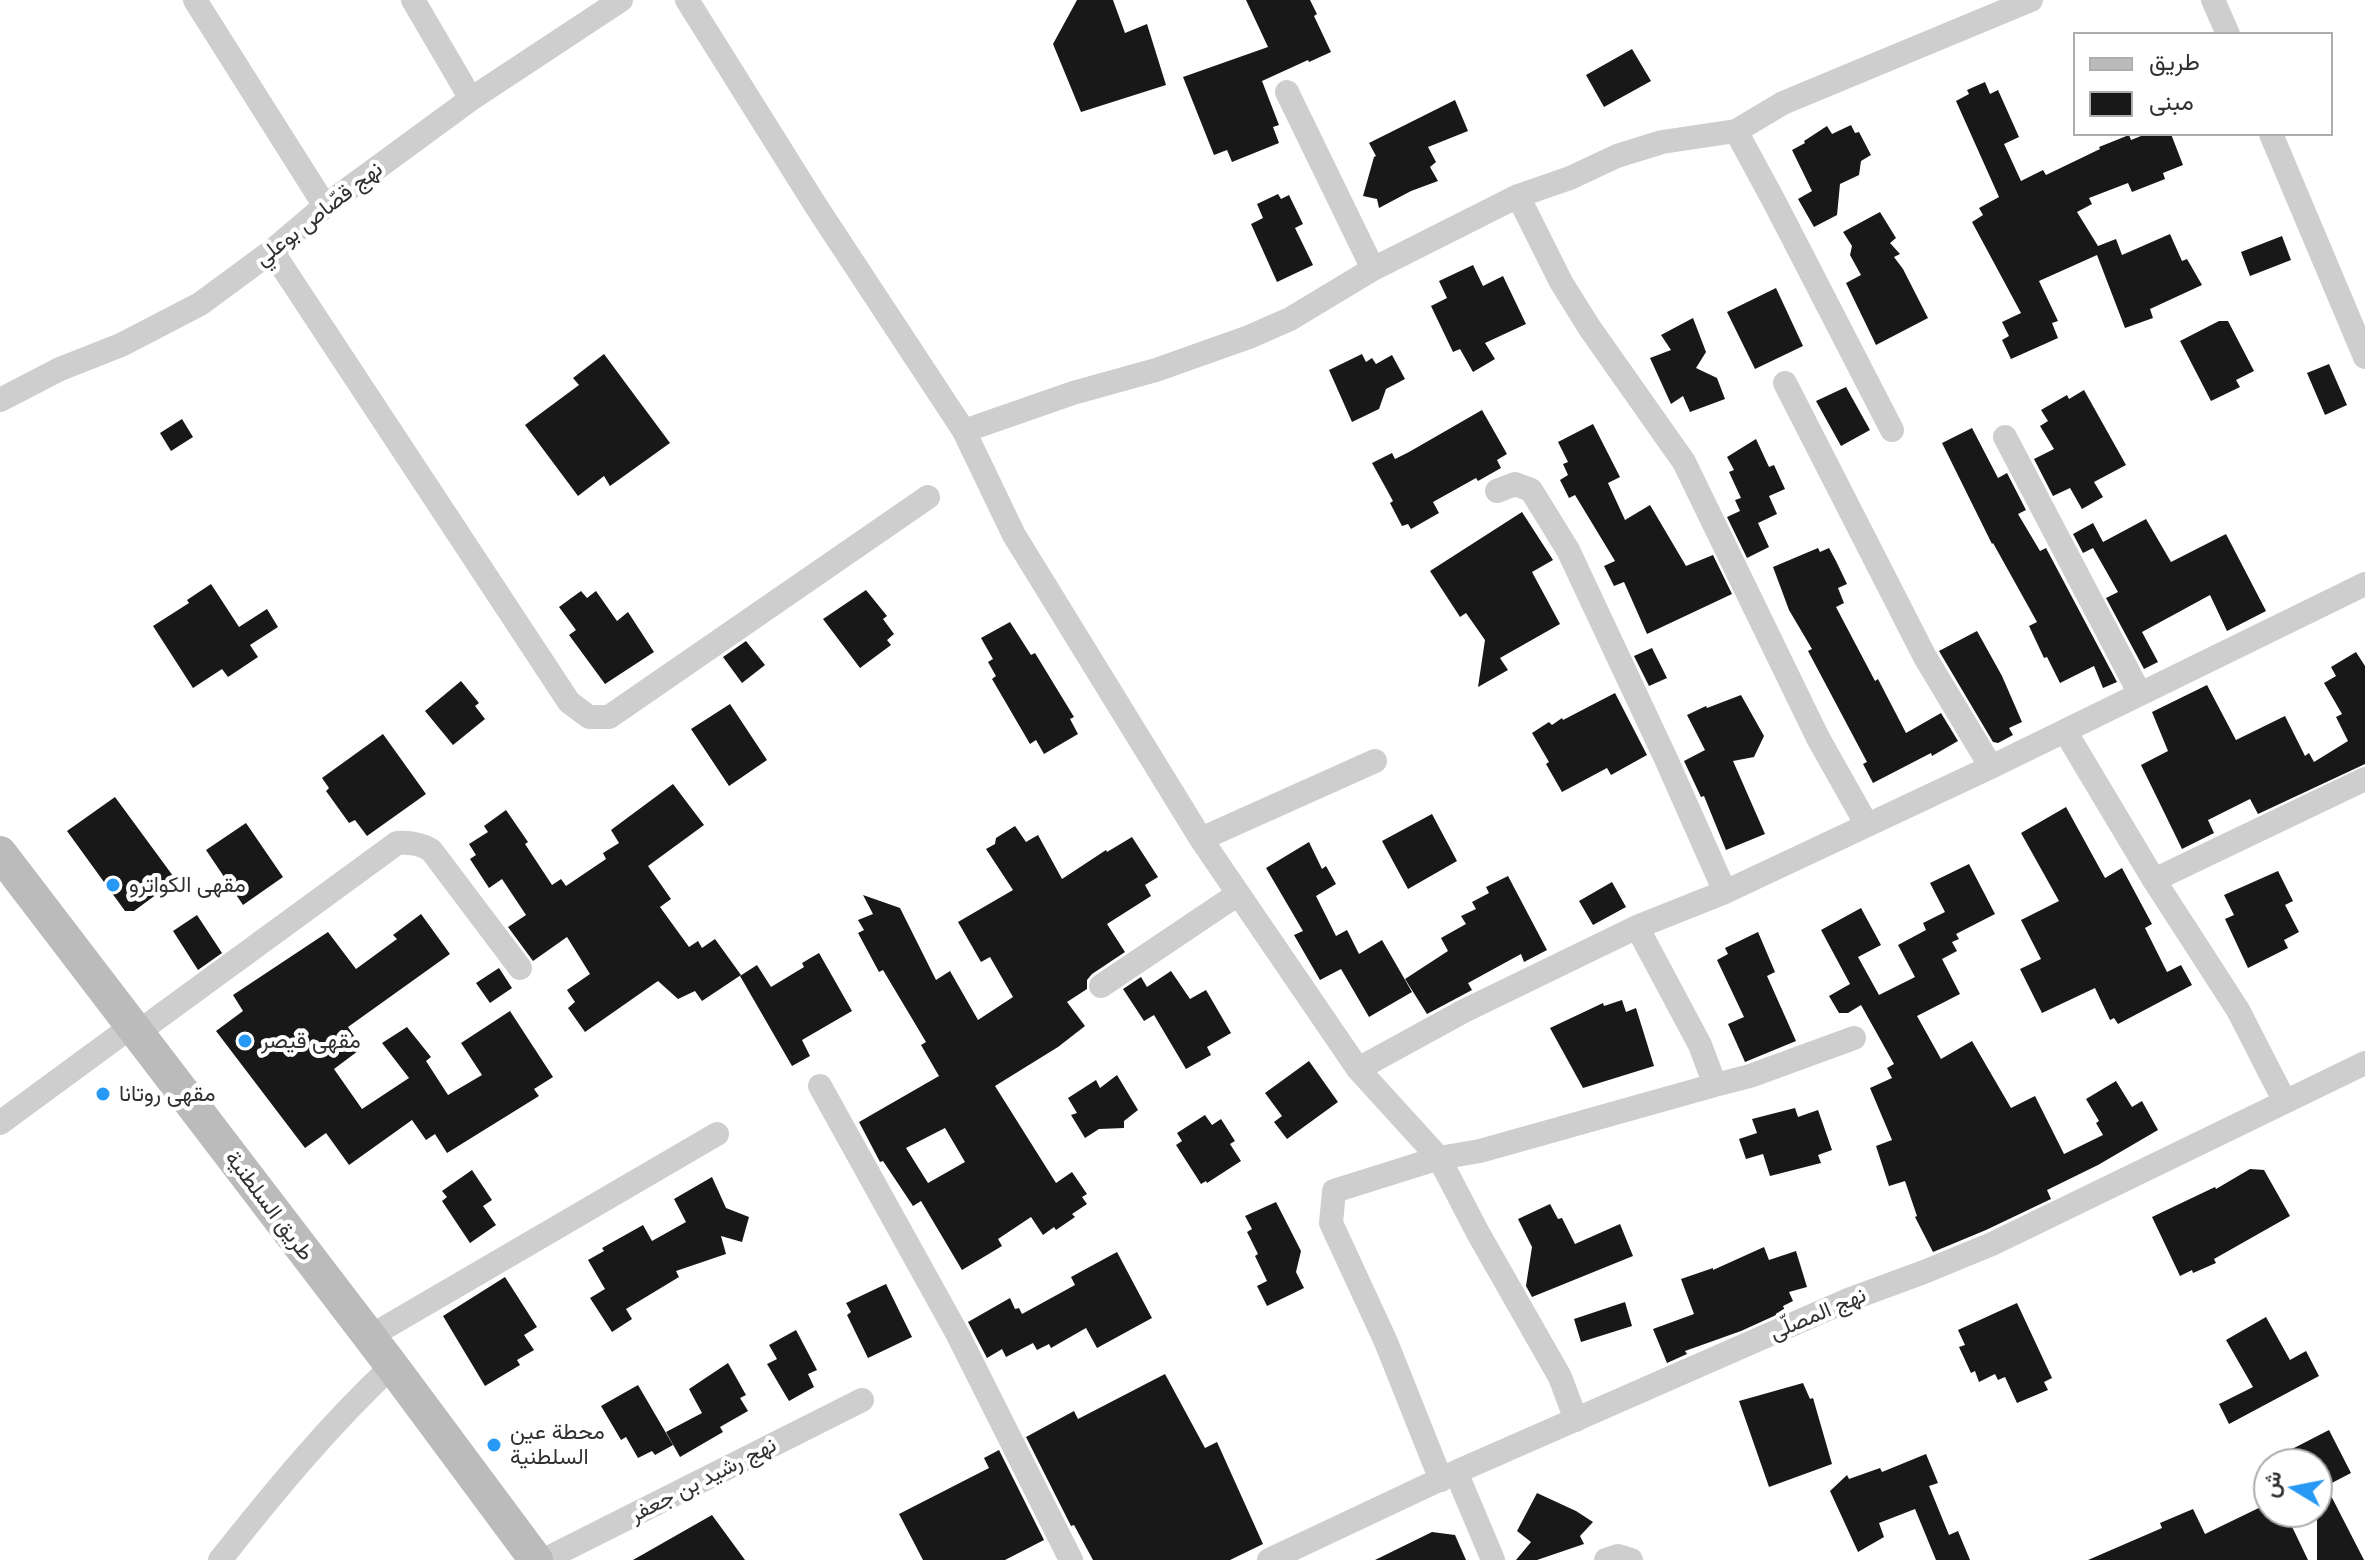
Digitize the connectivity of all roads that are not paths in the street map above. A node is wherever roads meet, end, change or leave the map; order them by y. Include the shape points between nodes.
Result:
1 (195, 0) edge
2 (413, 0) edge
3 (621, 0) edge
4 (687, 0) edge
5 (2031, 0) edge
6 (2213, 0) edge
7 (2227, 32) edge
8 (1287, 92) dead end
9 (471, 99) junction
10 (1736, 131) junction
11 (2272, 136) edge
12 (1518, 196) junction
13 (325, 206) junction
14 (272, 251) junction
15 (1373, 269) junction
16 (2365, 357) edge
17 (1785, 383) dead end
18 (0, 400) edge
19 (1892, 430) dead end
20 (964, 431) junction
21 (2005, 437) dead end
22 (1497, 491) dead end
23 (928, 497) dead end
24 (2365, 584) edge
25 (2140, 694) junction
26 (2065, 731) junction
27 (1375, 761) dead end
28 (1991, 767) junction
29 (2365, 779) edge
30 (1867, 825) junction
31 (1201, 839) junction
32 (0, 853) edge
33 (2154, 880) junction
34 (1725, 892) junction
35 (1238, 894) junction
36 (1637, 927) junction
37 (520, 968) dead end
38 (1101, 986) dead end
39 (135, 1030) junction
40 (1854, 1038) dead end
41 (2365, 1063) edge
42 (1358, 1069) junction
43 (1715, 1085) junction
44 (820, 1086) dead end
45 (2284, 1100) junction
46 (0, 1123) edge
47 (717, 1134) dead end
48 (1439, 1158) junction
49 (369, 1337) junction
50 (392, 1366) junction
51 (862, 1400) dead end
52 (1576, 1420) junction
53 (1449, 1476) junction
54 (220, 1560) edge
55 (536, 1560) edge
56 (544, 1560) edge
57 (1071, 1560) edge
58 (1269, 1560) edge
59 (1493, 1560) edge
60 (1606, 1560) edge
61 (1631, 1560) edge

1 - 13 street
2 - 9 street
3 - 9 street, نهج قصّاص بوعلي
4 - 20 street
5 - 10 street via 1783,103
6 - 7 street
8 - 15 street
9 - 13 street, نهج قصّاص بوعلي
10 - 12 street via 1662,142
10 - 19 street
11 - 16 street
12 - 15 street
12 - 30 street via 1568,293 1684,462 1818,738
13 - 14 street, نهج قصّاص بوعلي
14 - 18 street, نهج قصّاص بوعلي via 200,304
14 - 23 street via 569,702 589,717 609,717
15 - 20 street via 1249,337
17 - 28 street via 1925,657
20 - 31 street via 1014,535
21 - 25 street
22 - 34 street via 1515,484 1531,490 1568,550
24 - 25 street
25 - 26 street
26 - 28 street
26 - 33 street
27 - 31 street
28 - 30 street
29 - 33 street
30 - 34 street
31 - 35 street
32 - 39 main road, طريق السلطنية
33 - 45 street via 2238,1010
34 - 36 street
35 - 38 street
35 - 42 street
36 - 42 street
36 - 43 street via 1700,1045
37 - 39 street via 431,850 397,843
39 - 46 street
39 - 49 main road, طريق السلطنية
40 - 43 street
41 - 45 street, نهج المصلّى
42 - 48 street
43 - 48 street
44 - 57 street via 958,1335
45 - 52 street, نهج المصلّى via 1992,1244 1848,1300
47 - 49 street
48 - 52 street via 1560,1377
48 - 53 street via 1334,1191 1331,1223
49 - 50 main road, طريق السلطنية
50 - 54 street via 287,1476
50 - 55 main road, طريق السلطنية
51 - 56 street, نهج رشيد بن جعفر
52 - 53 street, نهج المصلّى
53 - 58 street, نهج المصلّى
53 - 59 street
60 - 61 street

